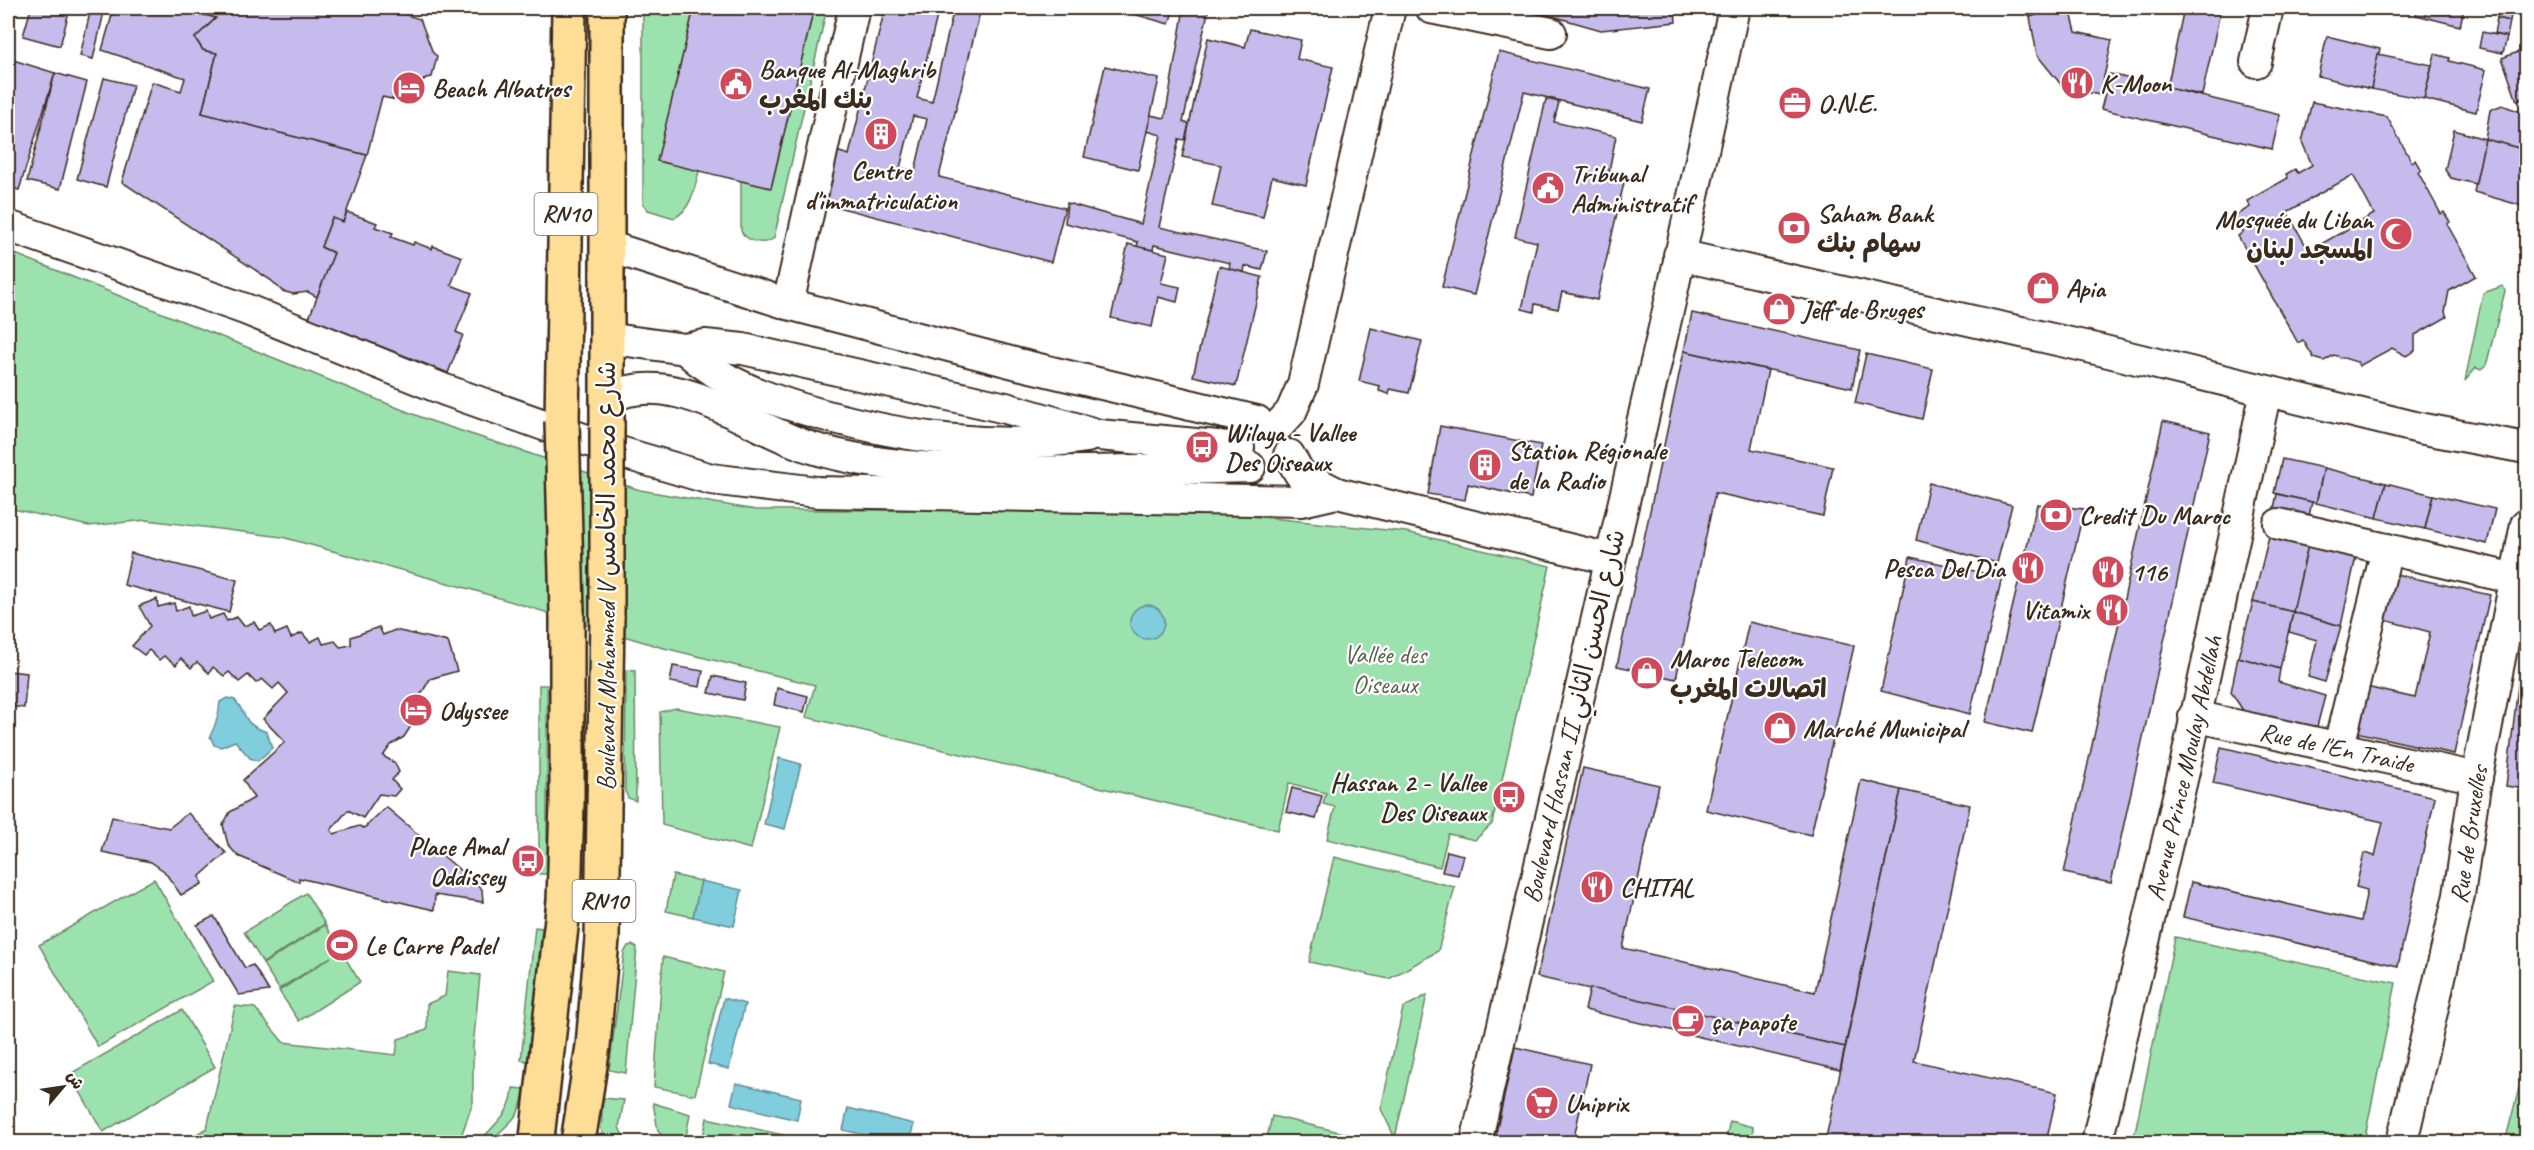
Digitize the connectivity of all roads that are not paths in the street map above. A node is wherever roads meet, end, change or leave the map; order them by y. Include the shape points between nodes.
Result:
1 (569, 8) edge
2 (607, 8) edge
3 (854, 8) edge
4 (1390, 8) edge
5 (1431, 8) edge
6 (1734, 8) edge
7 (2268, 8) edge
8 (1551, 33) dead end
9 (2256, 63) dead end
10 (8, 226) edge
11 (607, 246) junction
12 (1679, 255) junction
13 (788, 304) junction
14 (606, 338) junction
15 (684, 349) junction
16 (2266, 391) junction
17 (607, 413) junction
18 (1268, 423) junction
19 (1099, 435) junction
20 (2526, 448) edge
21 (1289, 455) junction
22 (1245, 457) junction
23 (1337, 493) junction
24 (2279, 524) dead end
25 (2526, 524) edge
26 (2387, 549) junction
27 (1610, 559) junction
28 (2516, 579) junction
29 (2194, 716) junction
30 (2339, 746) junction
31 (2477, 778) junction
32 (543, 1141) edge
33 (578, 1143) edge
34 (1476, 1143) edge
35 (2097, 1143) edge
36 (2402, 1143) edge

1 - 32 main road, Boulevard Mohammed V شارع محمد الخامس / RN10, bridge via 562,422 567,803 564,901
2 - 11 main road, Boulevard Mohammed V شارع محمد الخامس / RN10
3 - 13 street
4 - 18 street via 1303,384 1291,412
5 - 8 street
6 - 12 street, Boulevard Hassan II شارع الحسن الثاني
7 - 9 street
10 - 23 street via 246,309 445,390 623,453 711,479 817,492 954,496 1302,501
11 - 13 street
11 - 14 main road, Boulevard Mohammed V شارع محمد الخامس / RN10
12 - 16 street
12 - 27 street, Boulevard Hassan II شارع الحسن الثاني
13 - 18 street
14 - 15 street
14 - 17 main road, Boulevard Mohammed V شارع محمد الخامس / RN10
15 - 19 street via 724,346 802,361 1006,408
15 - 19 street via 717,376 739,387 864,426 928,438 996,444
16 - 20 street via 2420,428
16 - 29 street, Avenue Prince Moulay Abdellah
17 - 22 street via 620,392 641,387 680,392 815,449 942,470 1069,473
17 - 33 main road, Boulevard Mohammed V شارع محمد الخامس / RN10, bridge via 602,939 593,1046
18 - 21 street via 1287,433
18 - 22 street via 1247,427 1241,436
19 - 22 street
21 - 22 street via 1282,465 1261,471
21 - 23 street via 1300,474
23 - 27 street
24 - 26 street
25 - 28 street, Rue de Bruxelles
26 - 28 street
26 - 30 street
27 - 34 street, Boulevard Hassan II شارع الحسن الثاني
28 - 31 street, Rue de Bruxelles
29 - 30 street, Rue de l'En Traide
29 - 35 street, Avenue Prince Moulay Abdellah
30 - 31 street, Rue de l'En Traide
31 - 36 street, Rue de Bruxelles via 2459,895

